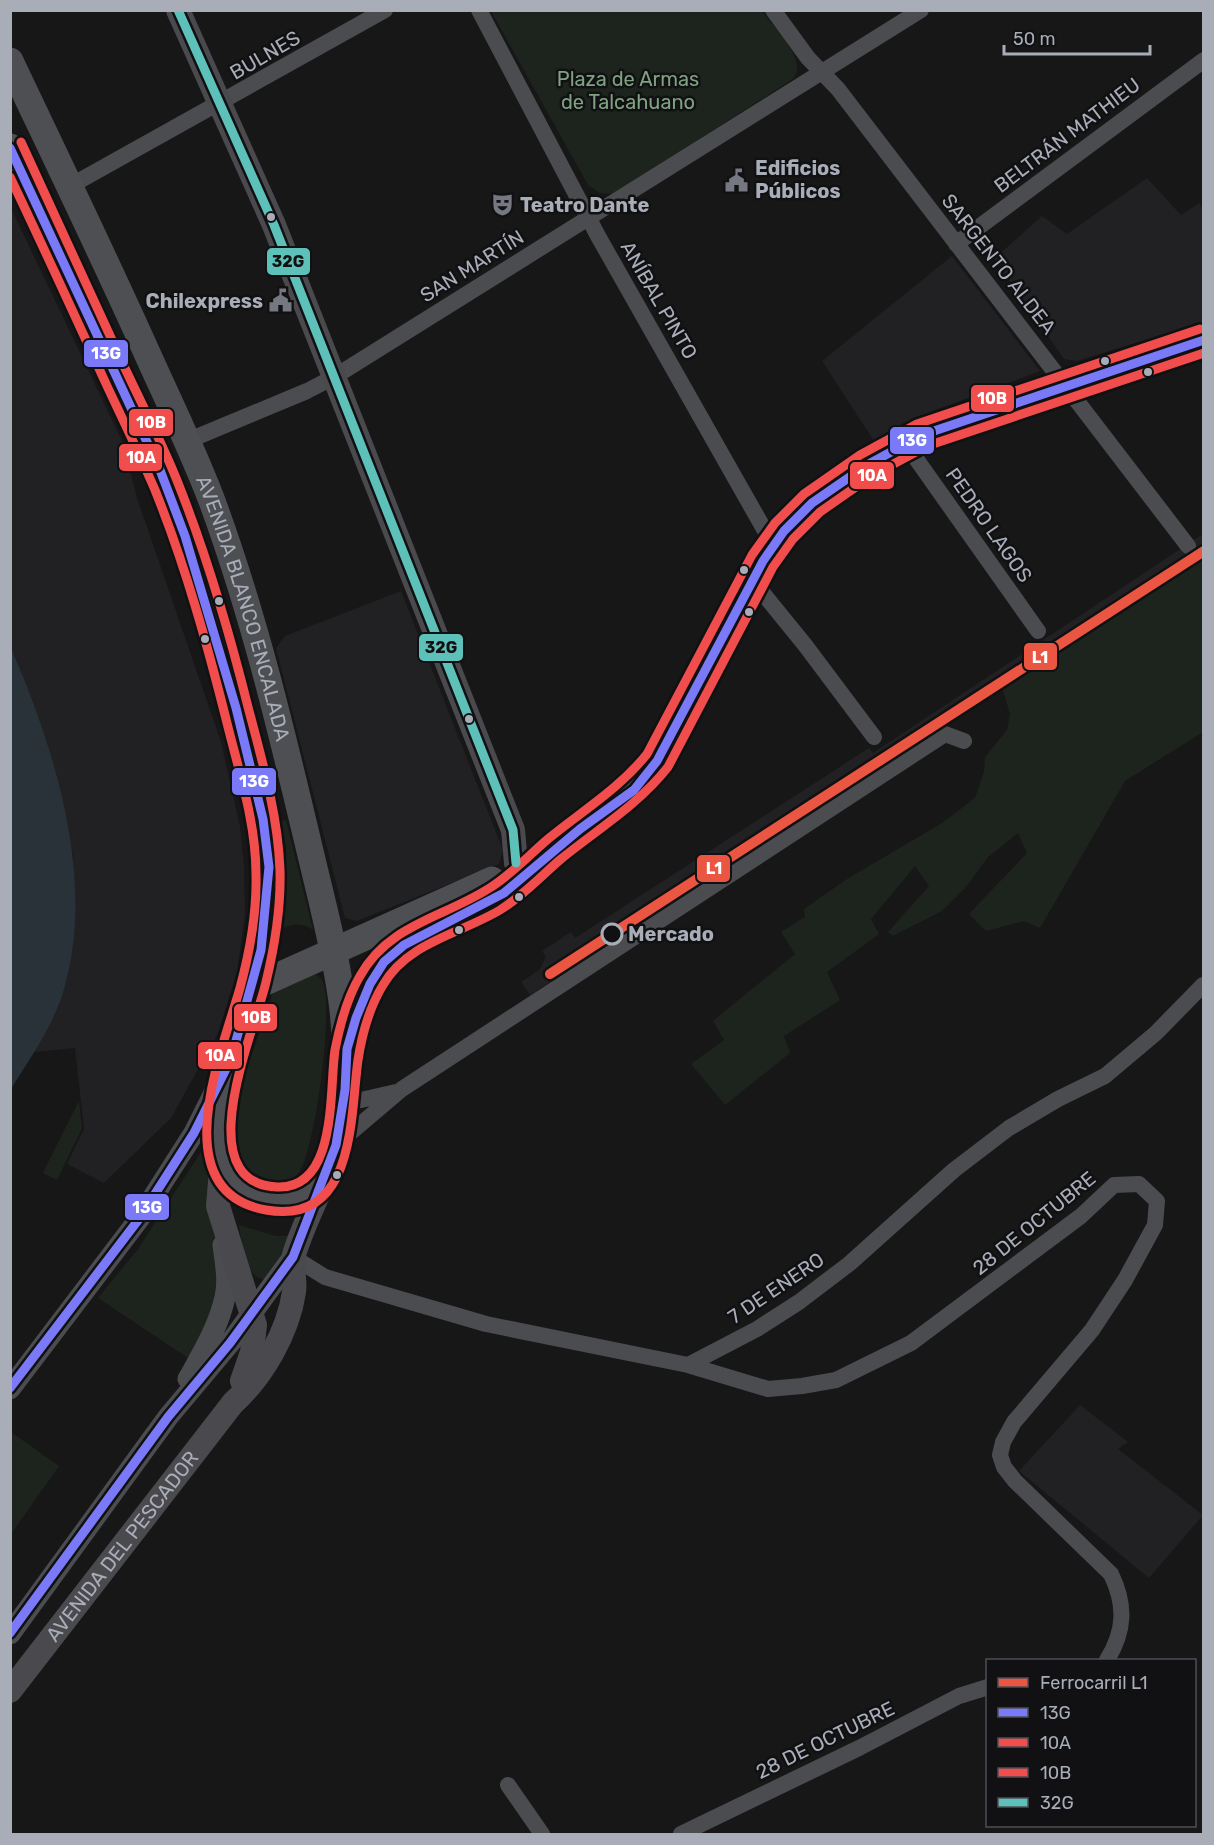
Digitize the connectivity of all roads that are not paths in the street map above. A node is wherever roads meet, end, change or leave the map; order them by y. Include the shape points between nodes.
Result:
1 (178, 10) edge
2 (385, 10) edge
3 (479, 10) edge
4 (773, 10) edge
5 (921, 10) edge
6 (1203, 60) edge
7 (10, 61) edge
8 (822, 73) junction
9 (221, 104) junction
10 (10, 147) edge
11 (70, 186) junction
12 (589, 217) junction
13 (44, 221) junction
14 (956, 244) junction
15 (1203, 340) edge
16 (334, 377) junction
17 (1067, 386) junction
18 (142, 432) junction
19 (187, 441) junction
20 (905, 443) junction
21 (773, 545) junction
22 (1188, 546) dead end
23 (753, 581) junction
24 (1038, 631) dead end
25 (874, 737) dead end
26 (964, 741) dead end
27 (514, 874) junction
28 (334, 951) junction
29 (1203, 985) edge
30 (252, 988) junction
31 (347, 1049) junction
32 (231, 1059) junction
33 (402, 1089) junction
34 (344, 1101) junction
35 (333, 1156) junction
36 (222, 1158) junction
37 (218, 1206) junction
38 (293, 1257) junction
39 (251, 1310) junction
40 (688, 1365) junction
41 (10, 1389) edge
42 (233, 1403) junction
43 (168, 1417) junction
44 (10, 1634) edge
45 (1108, 1659) edge
46 (986, 1687) edge
47 (10, 1691) edge
48 (508, 1785) dead end
49 (685, 1833) edge
50 (542, 1834) edge

1 - 9 main road
2 - 9 street, BULNES
3 - 12 street, ANÍBAL PINTO
4 - 8 street, SARGENTO ALDEA
5 - 8 street, SAN MARTÍN
6 - 14 street, BELTRÁN MATHIEU
7 - 11 main road, AVENIDA BLANCO ENCALADA
8 - 12 street, SAN MARTÍN
8 - 14 street, SARGENTO ALDEA
9 - 11 street, BULNES
9 - 16 main road
10 - 13 main road, AVENIDA BLANCO ENCALADA
11 - 13 main road via 53,201
11 - 19 main road, AVENIDA BLANCO ENCALADA
12 - 16 street, SAN MARTÍN
12 - 21 street, ANÍBAL PINTO
13 - 18 main road, AVENIDA BLANCO ENCALADA
14 - 17 street, SARGENTO ALDEA
15 - 17 main road
16 - 19 street, SAN MARTÍN
16 - 27 main road via 513,830
17 - 20 main road
17 - 22 street, SARGENTO ALDEA
18 - 19 main road via 167,441
18 - 30 main road, AVENIDA BLANCO ENCALADA via 185,536 236,708 263,819 268,891
19 - 28 main road, AVENIDA BLANCO ENCALADA via 224,534 252,621
20 - 21 main road via 812,503
20 - 24 street, PEDRO LAGOS
21 - 23 main road
23 - 25 street
23 - 27 main road via 657,761 634,790
26 - 33 street via 945,734
27 - 28 main road
27 - 31 main road via 492,900 404,945 388,958 366,993
28 - 30 main road
28 - 31 main road, AVENIDA BLANCO ENCALADA via 343,994
29 - 40 street, 7 DE ENERO via 1156,1033 1105,1076 1009,1128 954,1170 808,1296 757,1329
30 - 32 main road, AVENIDA BLANCO ENCALADA
31 - 34 main road, AVENIDA BLANCO ENCALADA
32 - 36 main road, AVENIDA BLANCO ENCALADA via 220,1113
32 - 41 street via 194,1133 139,1220
33 - 34 street
33 - 35 street
34 - 35 main road, AVENIDA BLANCO ENCALADA
35 - 36 main road via 315,1186 293,1199 277,1200 261,1197 233,1180
35 - 38 main road, AVENIDA BLANCO ENCALADA
36 - 37 main road, AVENIDA BLANCO ENCALADA
37 - 39 main road, AVENIDA BLANCO ENCALADA
37 - 43 street via 227,1281 225,1297 213,1331
38 - 39 street, AVENIDA BLANCO ENCALADA
38 - 40 street via 326,1277 486,1324
38 - 42 main road via 295,1286 284,1330 254,1381
39 - 42 main road via 255,1324 252,1352
39 - 43 street via 230,1343
40 - 45 street, 28 DE OCTUBRE via 768,1389 836,1380 911,1342 1081,1216 1114,1185 1139,1184 1157,1201 1155,1225 1092,1330 1014,1422 1000,1455 1015,1481 1111,1574 1119,1590 1123,1623
42 - 47 main road, AVENIDA DEL PESCADOR
43 - 44 street
46 - 49 street, 28 DE OCTUBRE via 959,1696
48 - 50 street

